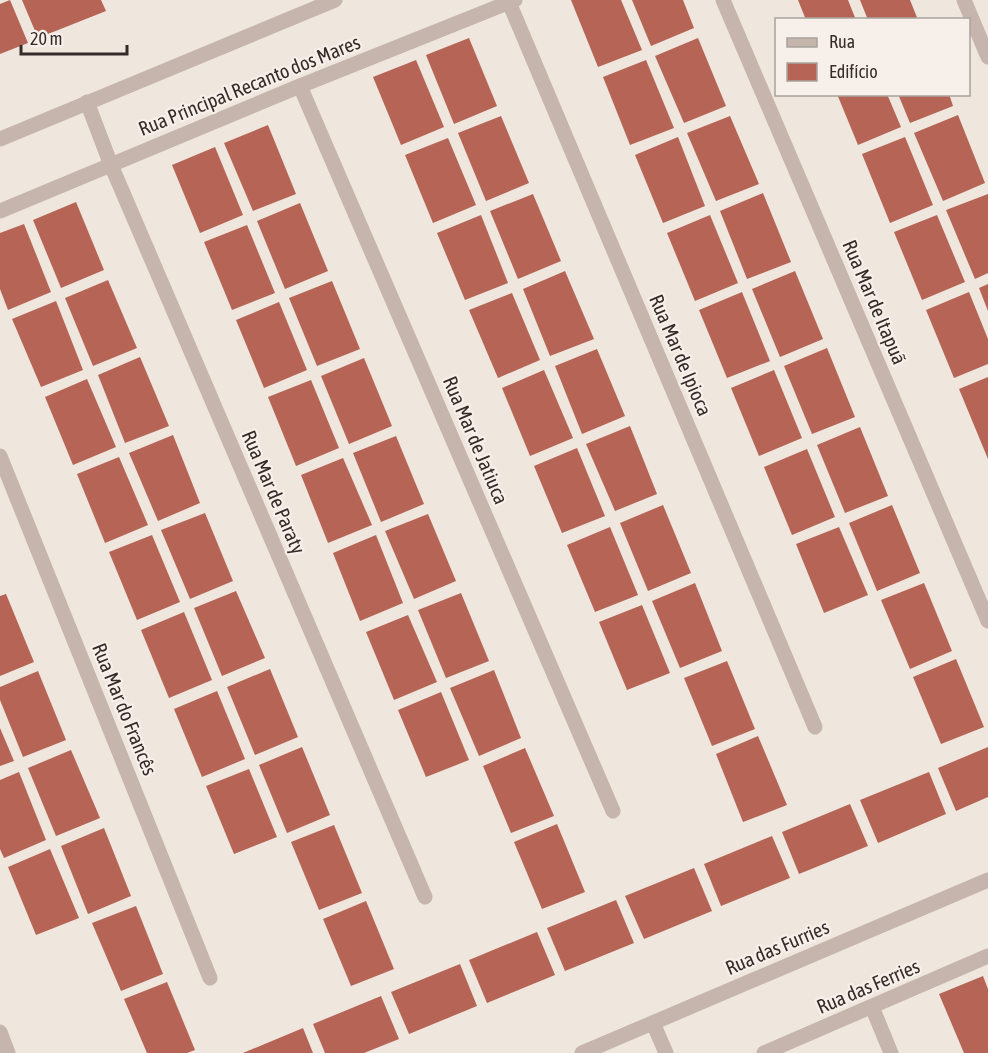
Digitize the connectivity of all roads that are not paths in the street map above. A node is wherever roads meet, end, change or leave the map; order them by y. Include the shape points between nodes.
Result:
1 (335, 0) edge
2 (723, 0) edge
3 (964, 0) edge
4 (511, 1) edge
5 (988, 57) edge
6 (300, 86) junction
7 (87, 102) junction
8 (0, 139) edge
9 (111, 165) junction
10 (0, 210) edge
11 (0, 456) edge
12 (988, 621) edge
13 (815, 727) dead end
14 (613, 811) dead end
15 (988, 880) edge
16 (425, 897) dead end
17 (988, 956) edge
18 (210, 978) dead end
19 (872, 1007) junction
20 (653, 1023) junction
21 (0, 1032) edge
22 (8, 1053) edge
23 (582, 1053) edge
24 (666, 1053) edge
25 (764, 1053) edge
26 (891, 1053) edge

1 - 7 street
2 - 12 street, Rua Mar de Itapuã
3 - 5 street
4 - 6 street, Rua Principal Recanto dos Mares
4 - 13 street, Rua Mar de Ipioca
6 - 9 street, Rua Principal Recanto dos Mares
6 - 14 street, Rua Mar de Jatiuca
7 - 8 street
7 - 9 street, Rua Mar de Paraty
9 - 10 street, Rua Principal Recanto dos Mares
9 - 16 street, Rua Mar de Paraty
11 - 18 street, Rua Mar do Francês
15 - 20 street, Rua das Furries
17 - 19 street, Rua das Ferries
19 - 25 street, Rua das Ferries
19 - 26 street
20 - 23 street, Rua das Furries
20 - 24 street
21 - 22 street

